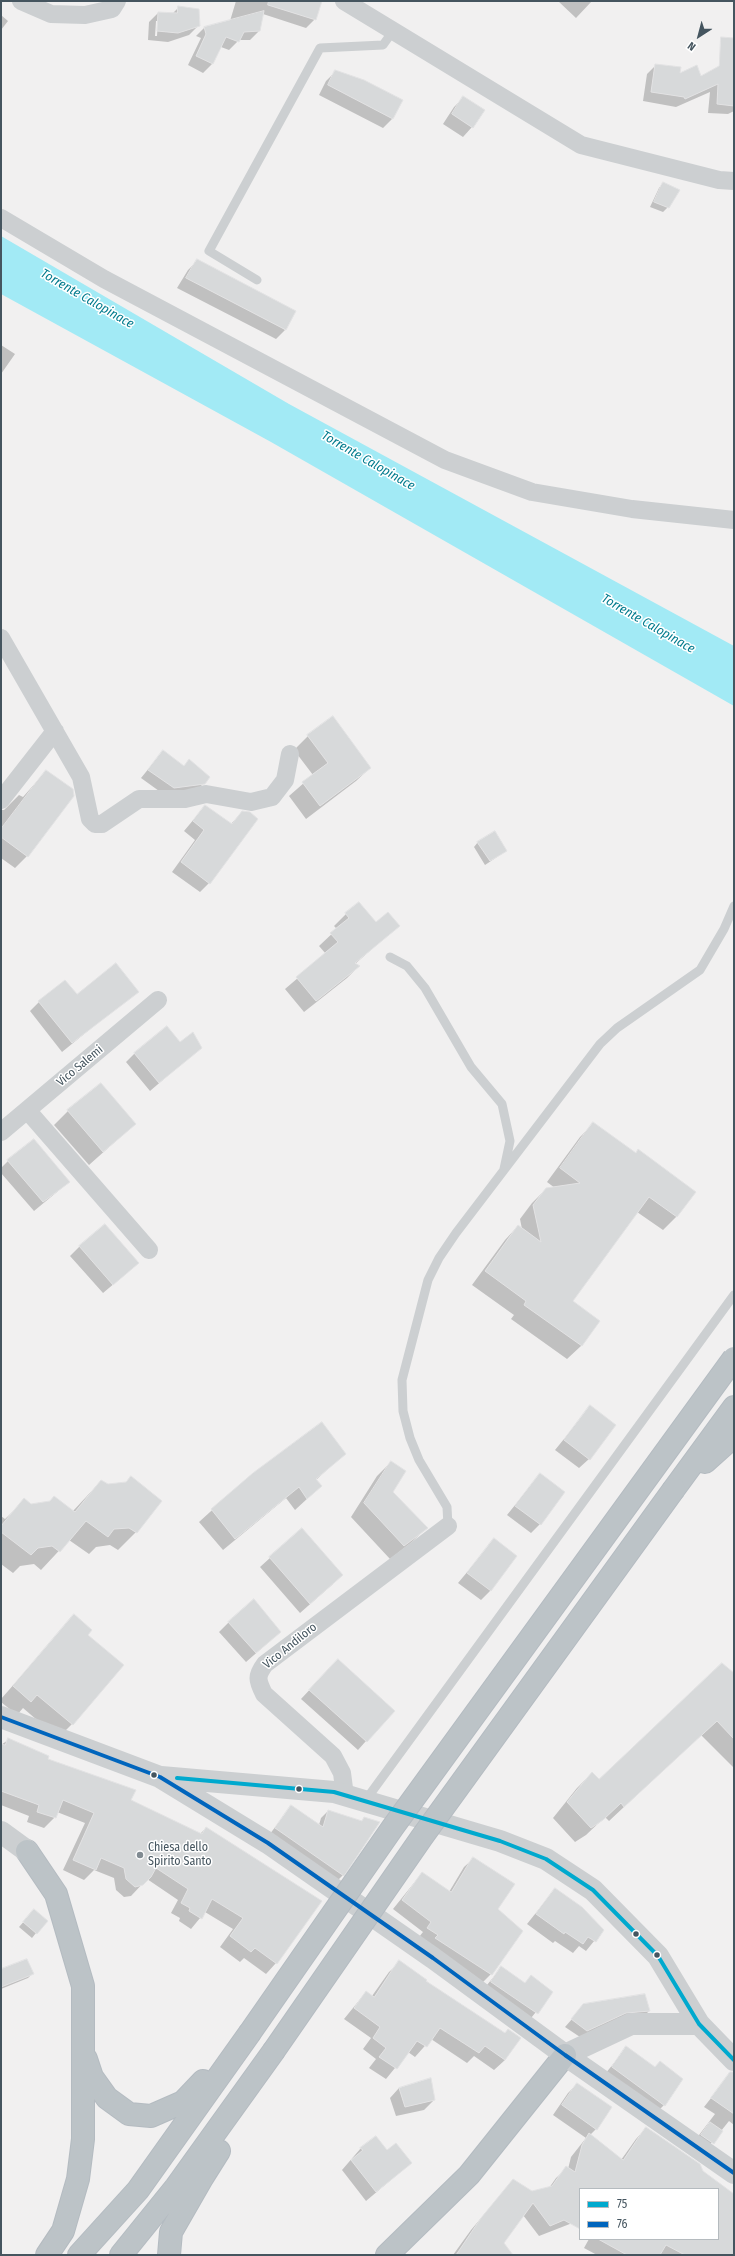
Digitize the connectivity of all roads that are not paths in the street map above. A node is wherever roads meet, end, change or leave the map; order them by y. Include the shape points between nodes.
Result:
1 (21, 1) edge
2 (117, 1) edge
3 (344, 1) edge
4 (393, 31) junction
5 (734, 181) edge
6 (1, 218) edge
7 (257, 280) dead end
8 (734, 520) edge
9 (1, 638) edge
10 (55, 731) junction
11 (290, 754) dead end
12 (1, 800) edge
13 (734, 906) edge
14 (390, 957) dead end
15 (158, 1000) dead end
16 (27, 1110) junction
17 (1, 1132) edge
18 (503, 1172) junction
19 (149, 1250) dead end
20 (734, 1295) edge
21 (734, 1358) edge
22 (734, 1407) edge
23 (734, 1436) edge
24 (674, 1489) junction
25 (448, 1526) joint
26 (1, 1717) edge
27 (160, 1777) junction
28 (355, 1799) junction
29 (1, 1832) edge
30 (27, 1851) joint
31 (699, 2024) junction
32 (249, 2034) junction
33 (83, 2051) junction
34 (565, 2055) junction
35 (734, 2060) edge
36 (257, 2075) junction
37 (734, 2173) edge
38 (47, 2255) edge
39 (79, 2255) edge
40 (121, 2255) edge
41 (169, 2255) edge
42 (387, 2255) edge

1 - 2 street via 51,14 85,15 112,9
3 - 4 street
4 - 5 street via 581,145 719,180
4 - 7 lane via 383,44 320,48 209,251
6 - 8 street via 104,279 445,460 532,492 632,509
9 - 10 street
10 - 11 street via 81,777 90,819 95,824 102,824 139,799 184,799 206,794 251,802 272,797 286,780
10 - 12 street
13 - 18 lane via 700,970 617,1028 600,1044
14 - 18 lane via 407,966 426,988 471,1068 502,1104 510,1141
15 - 16 street, Vico Salemi
16 - 17 street, Vico Salemi
16 - 19 street
18 - 25 lane via 439,1258 428,1280 402,1380 402,1411 410,1438 419,1460 447,1507
20 - 28 lane
21 - 32 highway, bridge via 392,1827
22 - 24 highway
23 - 24 highway
24 - 36 highway, bridge via 422,1837
25 - 28 street, Vico Andiloro via 265,1664 259,1672 257,1682 264,1694 333,1756
26 - 27 street
27 - 28 street via 334,1792
27 - 34 street via 268,1843 433,1958
28 - 31 street via 500,1841 552,1862 593,1890 658,1956
29 - 30 street
30 - 33 highway via 56,1894 72,1943 83,1986
31 - 34 street via 631,2024
31 - 35 street
32 - 33 highway via 183,2102 151,2116 129,2114 107,2098 92,2077
32 - 39 highway via 138,2190
33 - 38 highway via 83,2139 78,2179 63,2231
34 - 37 street
34 - 42 highway via 468,2175
36 - 40 highway via 176,2187
36 - 41 highway via 228,2139 202,2178 172,2232

